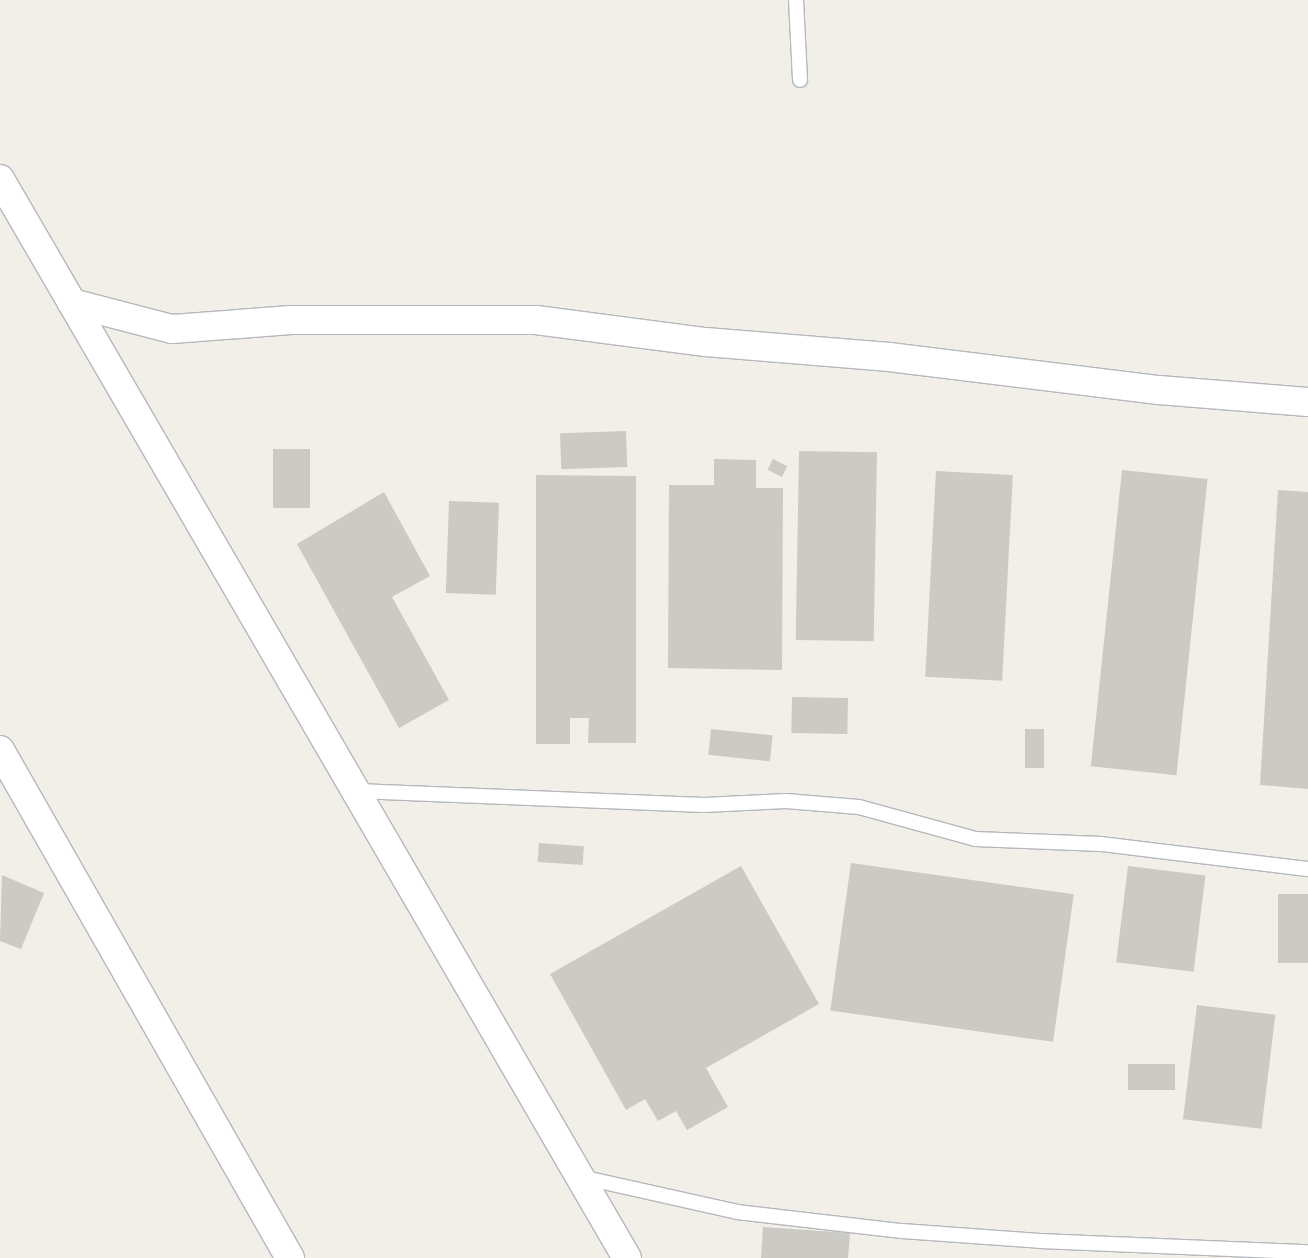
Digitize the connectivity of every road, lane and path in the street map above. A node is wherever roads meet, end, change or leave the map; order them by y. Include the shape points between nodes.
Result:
1 (796, 0) edge
2 (800, 80) dead end
3 (0, 179) edge
4 (72, 303) junction
5 (1308, 402) edge
6 (0, 750) edge
7 (357, 791) junction
8 (1308, 869) edge
9 (581, 1177) junction
10 (1308, 1252) edge
11 (290, 1258) edge
12 (627, 1258) edge

1 - 2 lane
3 - 4 street
4 - 5 street via 172,328 291,320 536,320 706,342 889,357 1159,390
4 - 7 street
6 - 11 street
7 - 8 lane via 704,805 786,801 867,809 975,839 1101,844
7 - 9 street
9 - 10 lane via 737,1212 902,1231 1040,1241
9 - 12 street

